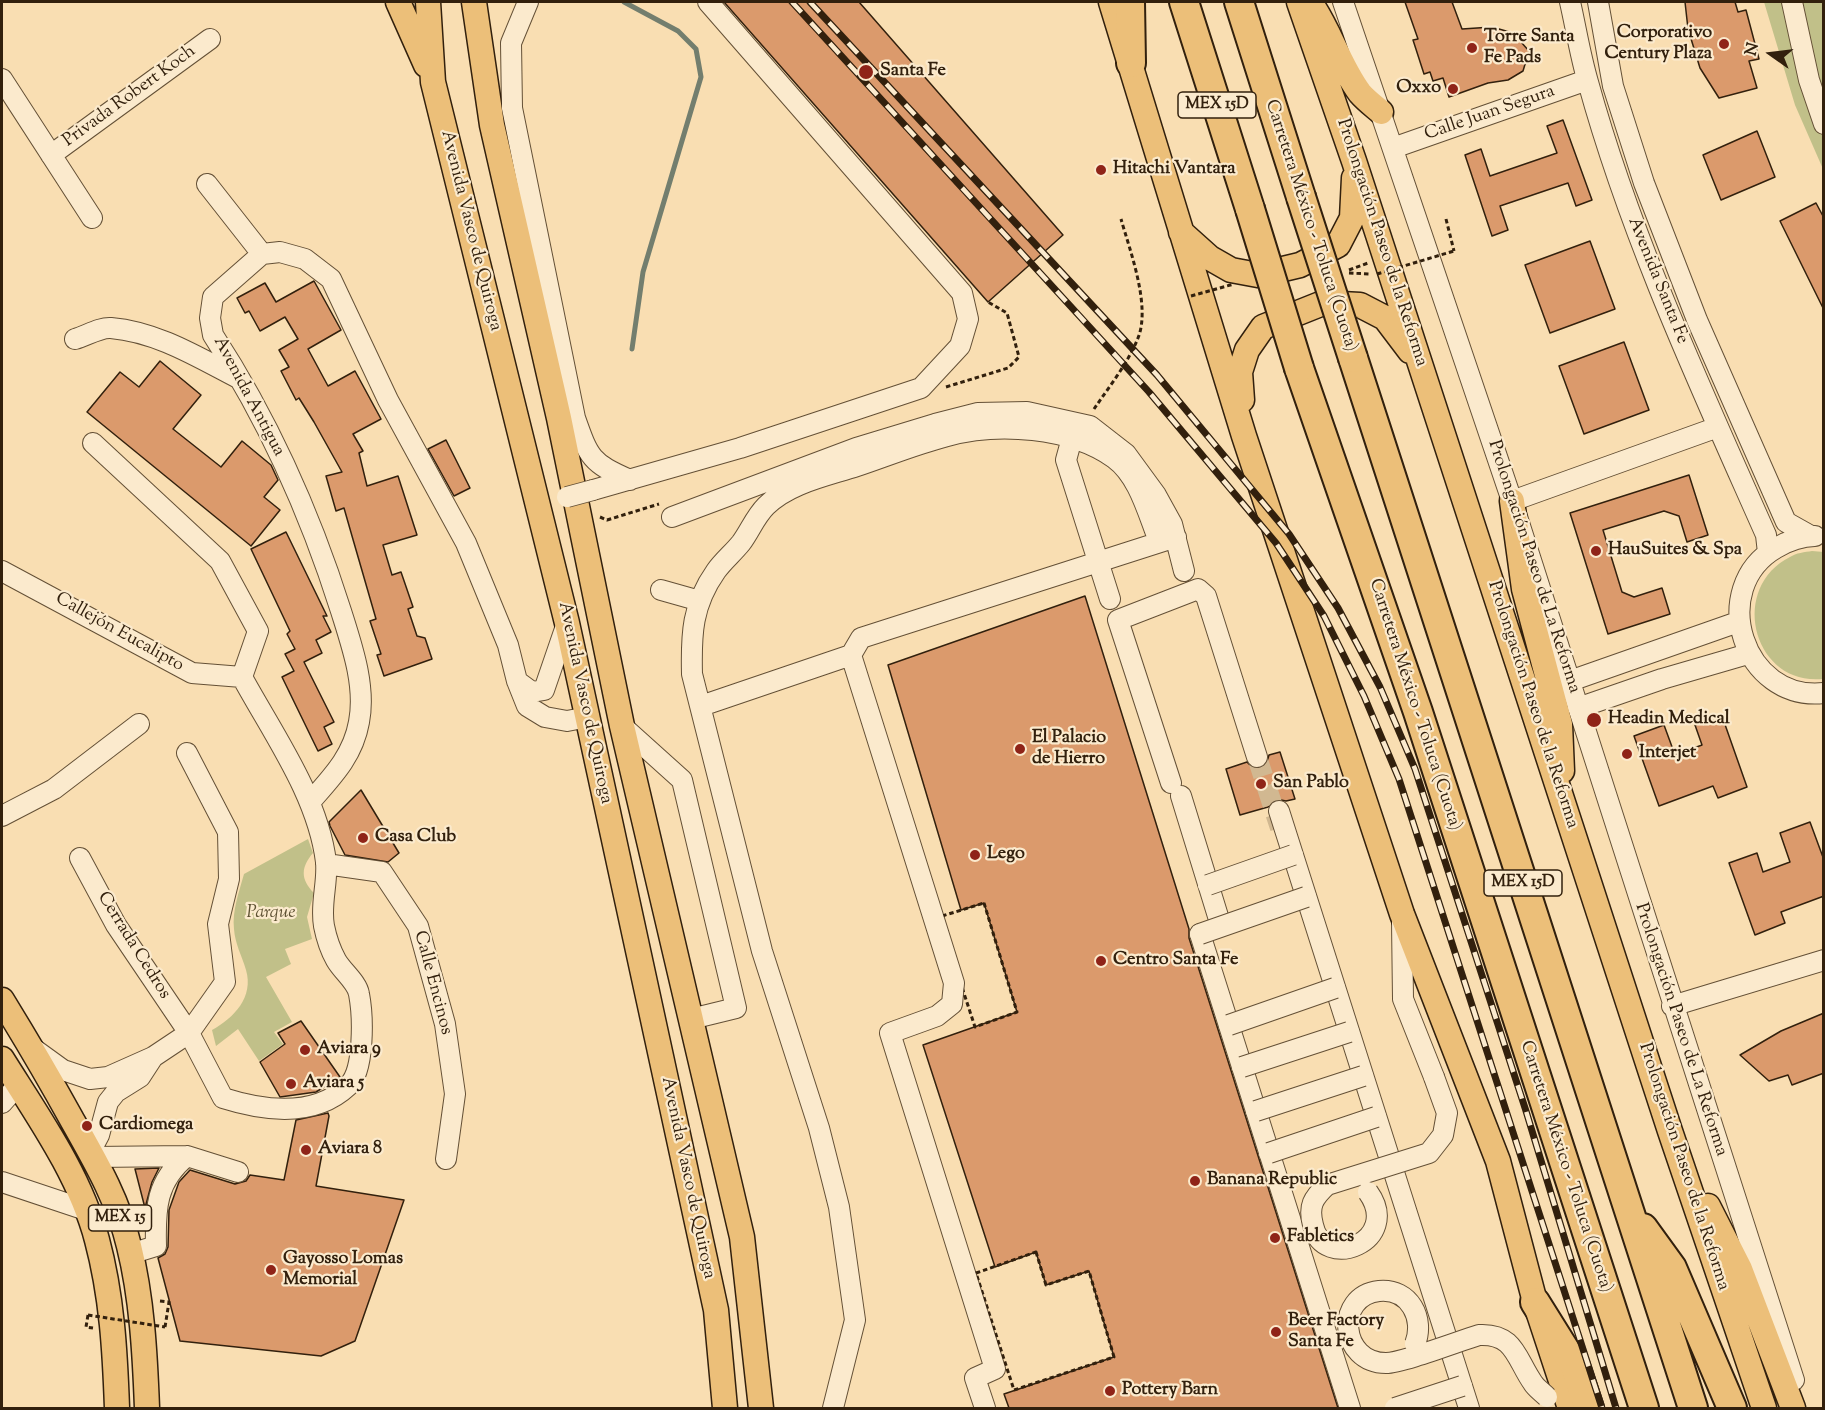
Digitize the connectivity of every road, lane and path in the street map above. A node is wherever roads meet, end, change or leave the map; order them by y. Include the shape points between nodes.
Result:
1 (398, 2) edge
2 (428, 2) edge
3 (474, 2) edge
4 (528, 2) edge
5 (708, 2) edge
6 (1111, 2) edge
7 (1130, 2) edge
8 (1184, 2) edge
9 (1239, 2) edge
10 (1299, 2) edge
11 (1343, 2) edge
12 (1570, 2) edge
13 (1598, 2) edge
14 (1792, 2) edge
15 (1319, 15) edge
16 (210, 39) dead end
17 (1131, 63) junction
18 (2, 79) edge
19 (1587, 80) junction
20 (433, 82) junction
21 (512, 108) junction
22 (1381, 112) junction
23 (1824, 124) edge
24 (1393, 148) junction
25 (51, 155) junction
26 (1354, 161) junction
27 (207, 184) dead end
28 (511, 205) junction
29 (92, 218) dead end
30 (1445, 219) dead end
31 (1181, 232) junction
32 (262, 254) junction
33 (1376, 260) dead end
34 (1234, 284) dead end
35 (1191, 297) dead end
36 (75, 339) dead end
37 (1421, 364) junction
38 (243, 380) junction
39 (1093, 423) junction
40 (1718, 428) junction
41 (1244, 436) junction
42 (1072, 438) junction
43 (93, 443) dead end
44 (630, 480) junction
45 (567, 497) dead end
46 (1512, 501) junction
47 (672, 517) dead end
48 (1817, 536) edge
49 (1168, 539) junction
50 (1768, 553) junction
51 (1098, 561) junction
52 (2, 571) edge
53 (1184, 571) dead end
54 (661, 590) dead end
55 (1110, 599) dead end
56 (700, 602) junction
57 (1738, 622) junction
58 (567, 623) junction
59 (1748, 654) junction
60 (851, 655) junction
61 (242, 677) junction
62 (517, 681) junction
63 (1570, 681) junction
64 (1823, 696) edge
65 (701, 706) junction
66 (1578, 708) junction
67 (588, 717) junction
68 (139, 723) dead end
69 (622, 726) junction
70 (187, 753) dead end
71 (1257, 757) tunnel mouth
72 (310, 802) junction
73 (1564, 803) junction
74 (1279, 811) tunnel mouth
75 (2, 816) edge
76 (1293, 855) junction
77 (80, 858) dead end
78 (326, 864) junction
79 (1208, 885) junction
80 (1306, 897) junction
81 (961, 910) joint
82 (1402, 914) junction
83 (1221, 926) junction
84 (1824, 960) edge
85 (1335, 988) junction
86 (2, 1000) edge
87 (1672, 1006) junction
88 (691, 1019) junction
89 (1229, 1025) junction
90 (1349, 1032) junction
91 (189, 1033) junction
92 (32, 1047) junction
93 (153, 1057) junction
94 (2, 1059) edge
95 (1242, 1066) junction
96 (1363, 1076) junction
97 (18, 1085) junction
98 (2, 1103) edge
99 (1256, 1111) junction
100 (1376, 1117) junction
101 (1670, 1131) junction
102 (1269, 1153) junction
103 (92, 1154) junction
104 (187, 1156) junction
105 (446, 1159) dead end
106 (238, 1172) dead end
107 (2, 1182) edge
108 (1627, 1205) junction
109 (86, 1210) junction
110 (1300, 1252) junction
111 (130, 1254) junction
112 (169, 1302) dead end
113 (1535, 1302) junction
114 (1320, 1307) junction
115 (86, 1327) dead end
116 (1462, 1386) junction
117 (1014, 1390) joint
118 (1693, 1403) edge
119 (1547, 1405) edge
120 (117, 1408) edge
121 (147, 1408) edge
122 (725, 1408) edge
123 (761, 1408) edge
124 (833, 1408) edge
125 (985, 1408) edge
126 (1350, 1408) edge
127 (1395, 1408) edge
128 (1469, 1408) edge
129 (1570, 1408) edge
130 (1589, 1408) edge
131 (1644, 1408) edge
132 (1732, 1408) edge
133 (1764, 1408) edge
134 (1793, 1408) edge
135 (1803, 1408) edge

1 - 20 main road
2 - 20 main road, Avenida Vasco de Quiroga
3 - 28 main road, Avenida Vasco de Quiroga via 492,124
4 - 21 street via 511,43
5 - 44 street via 962,293 968,319 960,346 921,388
6 - 17 main road
7 - 17 highway
8 - 131 highway, Carretera México - Toluca (Cuota) / MEX 15D, bridge via 1299,368 1418,712
9 - 108 highway, Carretera México - Toluca (Cuota) / MEX 15D, bridge
10 - 15 main road, Prolongación Paseo de la Reforma
11 - 22 street, Prolongación Paseo de La Reforma
12 - 19 street, Avenida Santa Fe
13 - 48 street, Avenida Santa Fe via 1613,86 1644,183 1697,320 1786,522
14 - 23 street via 1809,80
15 - 22 main road via 1348,75
15 - 26 main road, Prolongación Paseo de la Reforma
16 - 25 street, Privada Robert Koch
17 - 31 main road
18 - 25 street
19 - 24 street, Calle Juan Segura
19 - 40 street, Avenida Santa Fe via 1623,195
20 - 58 main road, Avenida Vasco de Quiroga
21 - 28 street
21 - 44 street via 575,418 587,453 604,469
22 - 24 street, Prolongación Paseo de La Reforma
24 - 46 street, Prolongación Paseo de La Reforma
25 - 29 street
26 - 31 main road via 1352,218 1338,244 1300,266 1258,274 1231,270 1210,258
26 - 37 main road, Prolongación Paseo de la Reforma
27 - 32 street
28 - 69 main road, Avenida Vasco de Quiroga
30 - 33 path, bridge via 1454,251 1377,274 1344,272
31 - 41 main road
32 - 38 street, Avenida Antigua via 213,297 211,307 213,335
32 - 62 street via 280,252 305,259 331,279 388,400 466,543 507,645
34 - 35 path, bridge
36 - 38 street via 109,328 145,335 172,344
37 - 41 main road via 1385,318 1360,305 1323,303 1263,327 1247,350 1240,372
37 - 73 main road, Prolongación Paseo de la Reforma
38 - 72 street, Avenida Antigua via 320,546 362,693 359,724 347,760
39 - 42 street
39 - 47 street via 1027,412 972,414 856,448
39 - 49 street via 1126,454 1156,495
40 - 46 street
40 - 50 street, Avenida Santa Fe via 1766,535
41 - 82 main road
42 - 49 street via 1115,459 1132,479
42 - 51 street via 1066,460
42 - 56 street via 989,429 948,435 799,485 768,504 756,517 741,543 716,571
43 - 61 street via 220,561 258,631
44 - 45 street, bridge
46 - 63 street, Prolongación Paseo de La Reforma
46 - 73 main road via 1524,589 1560,724
48 - 50 street via 1788,541
49 - 51 street
49 - 53 street
50 - 57 street via 1751,572 1740,596
51 - 55 street
51 - 60 street via 861,638
52 - 61 street, Callejón Eucalipto via 192,673
54 - 56 street
56 - 65 street via 691,630 692,674
57 - 59 street
57 - 63 street
58 - 62 street via 544,690 532,692
58 - 67 main road, Avenida Vasco de Quiroga
59 - 64 street via 1761,671 1779,684
59 - 66 street
60 - 65 street
60 - 125 street via 954,982 952,1004 937,1016 890,1033 995,1369 975,1378
61 - 72 street
62 - 67 street via 528,706 545,717
63 - 66 street, Prolongación Paseo de La Reforma
65 - 124 street via 762,951 819,1128 838,1207 855,1320
66 - 87 street, Prolongación Paseo de La Reforma
67 - 122 main road, Avenida Vasco de Quiroga via 716,1310
68 - 75 street via 54,789
69 - 88 main road, Avenida Vasco de Quiroga
69 - 88 street via 682,780 736,1008
70 - 91 street via 228,832 229,879 218,924 225,982
71 - 79 street via 1201,582 1118,620
72 - 78 street
73 - 101 main road, Prolongación Paseo de la Reforma
74 - 76 street
76 - 79 street, bridge
76 - 80 street
77 - 91 street, Cerrada Cedros via 116,925
78 - 91 street, Cerrada Cedros via 324,926 335,959 359,991 362,1037 350,1085 322,1103 304,1108 279,1110 223,1098
78 - 105 street, Calle Encinos via 382,872 418,926 445,1024 455,1094
79 - 83 street
80 - 83 street, bridge
80 - 85 street
81 - 81 path via 984,903 1017,1012 975,1027 939,916
82 - 110 street, bridge via 1403,999 1447,1113 1443,1135 1429,1153 1327,1185 1314,1197 1310,1211 1314,1232 1321,1241 1345,1249 1363,1243 1371,1235 1377,1216 1368,1192 1346,1181 1336,1182 1319,1191 1311,1204 1309,1227
82 - 113 main road via 1498,1161
83 - 89 street, bridge via 1200,934
84 - 87 street
85 - 89 street, bridge
85 - 90 street
86 - 92 main road, MEX 15
87 - 135 street, Prolongación Paseo de La Reforma
88 - 123 main road, Avenida Vasco de Quiroga via 742,1237
89 - 95 street
90 - 95 street, bridge
90 - 96 street
91 - 93 street
92 - 93 street via 63,1070 90,1079 108,1077
92 - 103 main road, MEX 15
93 - 103 street via 140,1077 108,1102
94 - 97 main road, MEX 15
95 - 99 street
96 - 99 street, bridge
96 - 100 street
97 - 98 street
97 - 109 main road, MEX 15 via 67,1165
99 - 102 street
100 - 102 street, bridge
100 - 116 street
101 - 133 main road, Prolongación Paseo de la Reforma
101 - 134 main road via 1740,1269
102 - 110 street
103 - 104 street
103 - 111 main road, MEX 15 via 116,1205
104 - 106 street
104 - 111 street via 174,1166 155,1208 156,1246
107 - 109 street
108 - 118 highway, Carretera México - Toluca (Cuota) / MEX 15D
108 - 132 highway via 1672,1268
109 - 120 main road, MEX 15 via 97,1239 113,1322
110 - 114 street
111 - 121 main road, MEX 15 via 142,1331
112 - 115 path, bridge via 165,1328 88,1316
113 - 129 main road
113 - 130 highway via 1575,1366
114 - 119 street, bridge via 1359,1357 1376,1365 1398,1363 1409,1355 1419,1327 1415,1309 1403,1296 1377,1291 1361,1299 1351,1313 1348,1331 1355,1349 1366,1359 1387,1363 1479,1335 1494,1334 1510,1345
114 - 126 street
116 - 127 street, bridge
116 - 128 street
117 - 117 path via 1114,1357 1089,1271 1046,1285 1036,1252 976,1273

